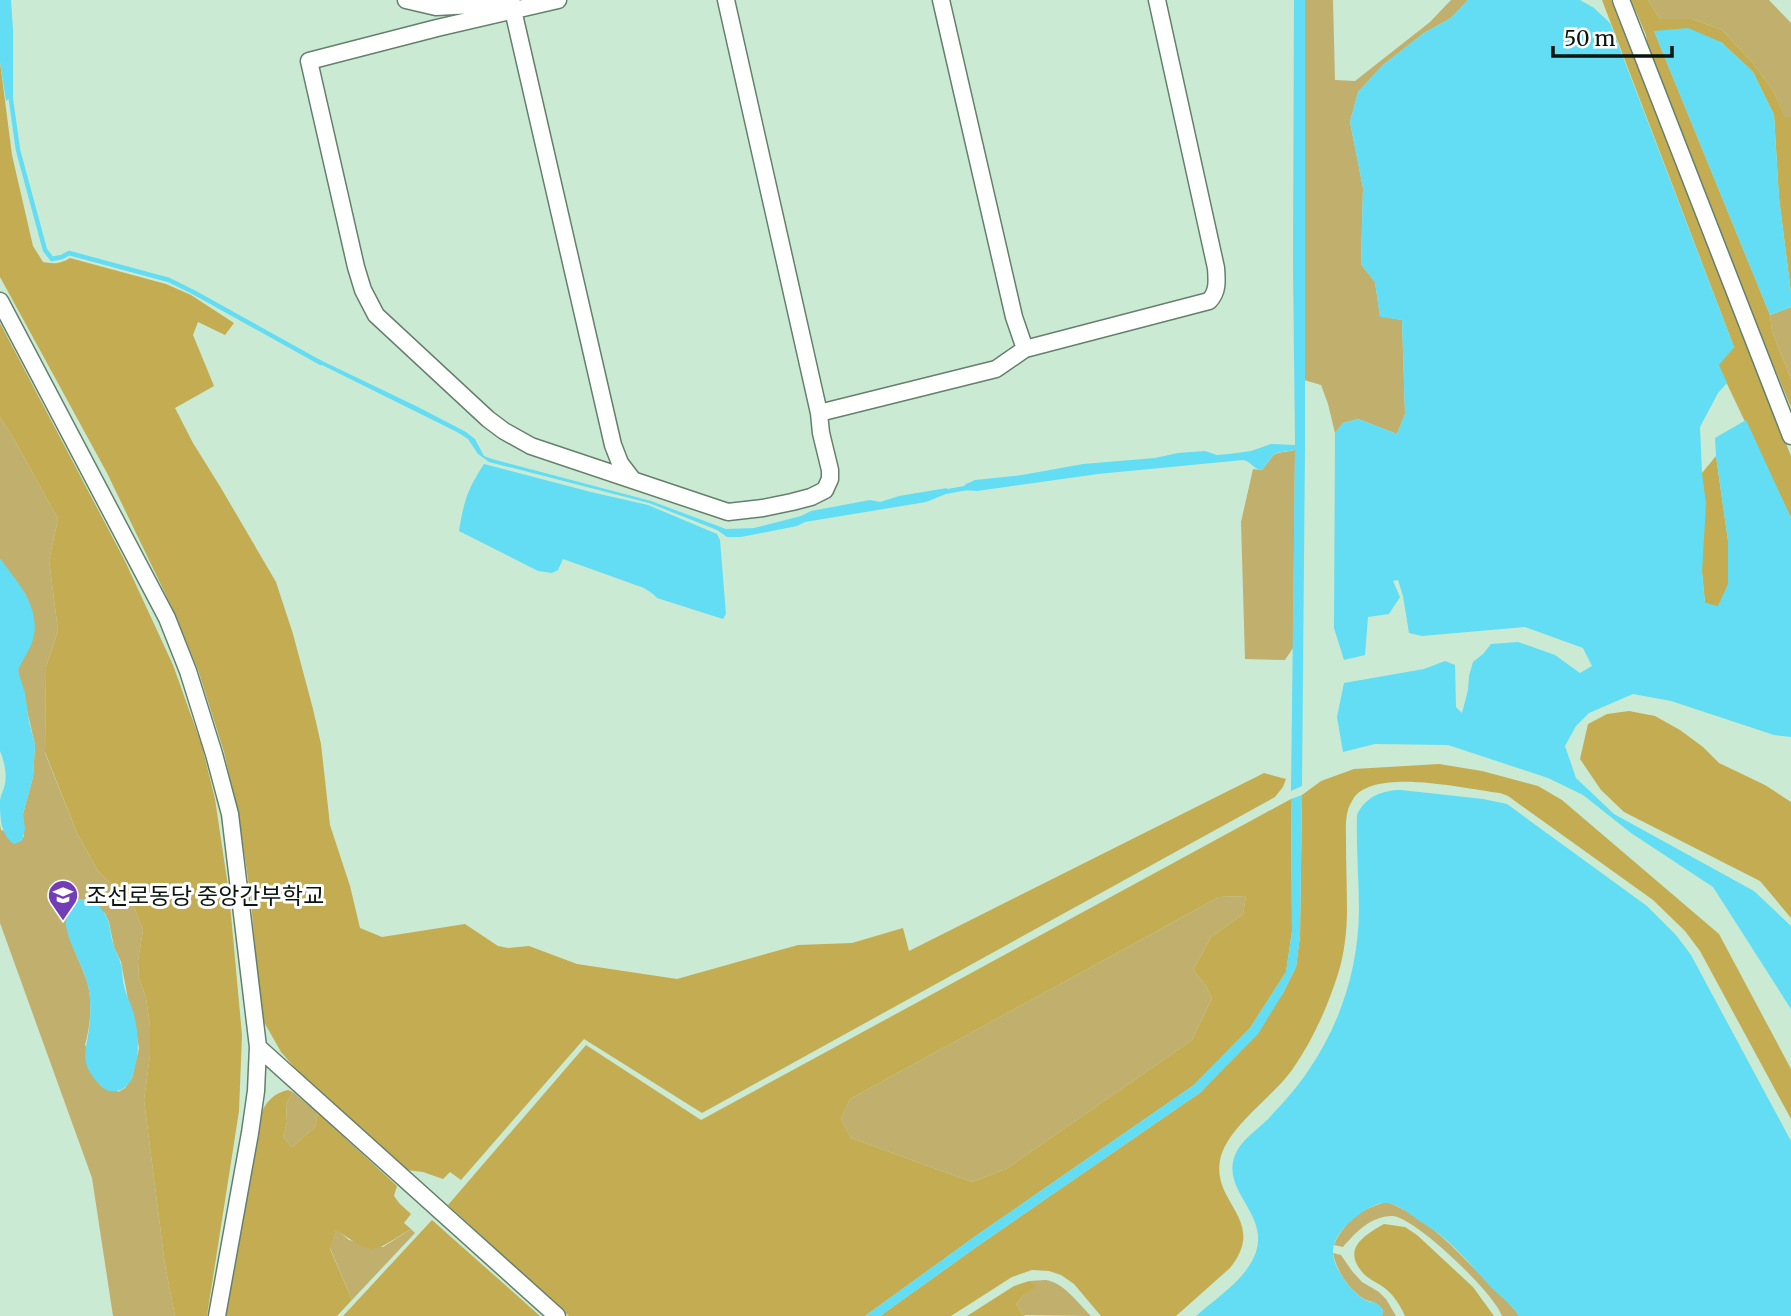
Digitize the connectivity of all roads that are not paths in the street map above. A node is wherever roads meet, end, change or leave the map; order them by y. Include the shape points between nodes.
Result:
1 (406, 0) edge
2 (726, 0) edge
3 (941, 0) edge
4 (1157, 0) edge
5 (1621, 0) edge
6 (555, 1) edge
7 (513, 10) junction
8 (0, 301) edge
9 (1025, 349) junction
10 (819, 413) junction
11 (1791, 436) edge
12 (633, 480) junction
13 (258, 1046) junction
14 (217, 1316) edge
15 (557, 1316) edge

1 - 6 street via 436,7
2 - 10 street
3 - 9 street
4 - 9 street via 1216,268 1215,295 1209,301
5 - 11 street
6 - 7 street
7 - 12 street via 613,445
7 - 12 street via 309,61 356,267 376,315 488,419 531,446
8 - 13 street via 167,618 188,671 230,814
9 - 10 street via 996,369
10 - 12 street via 830,479 825,490 811,497 728,512
13 - 14 street via 250,1133
13 - 15 street

